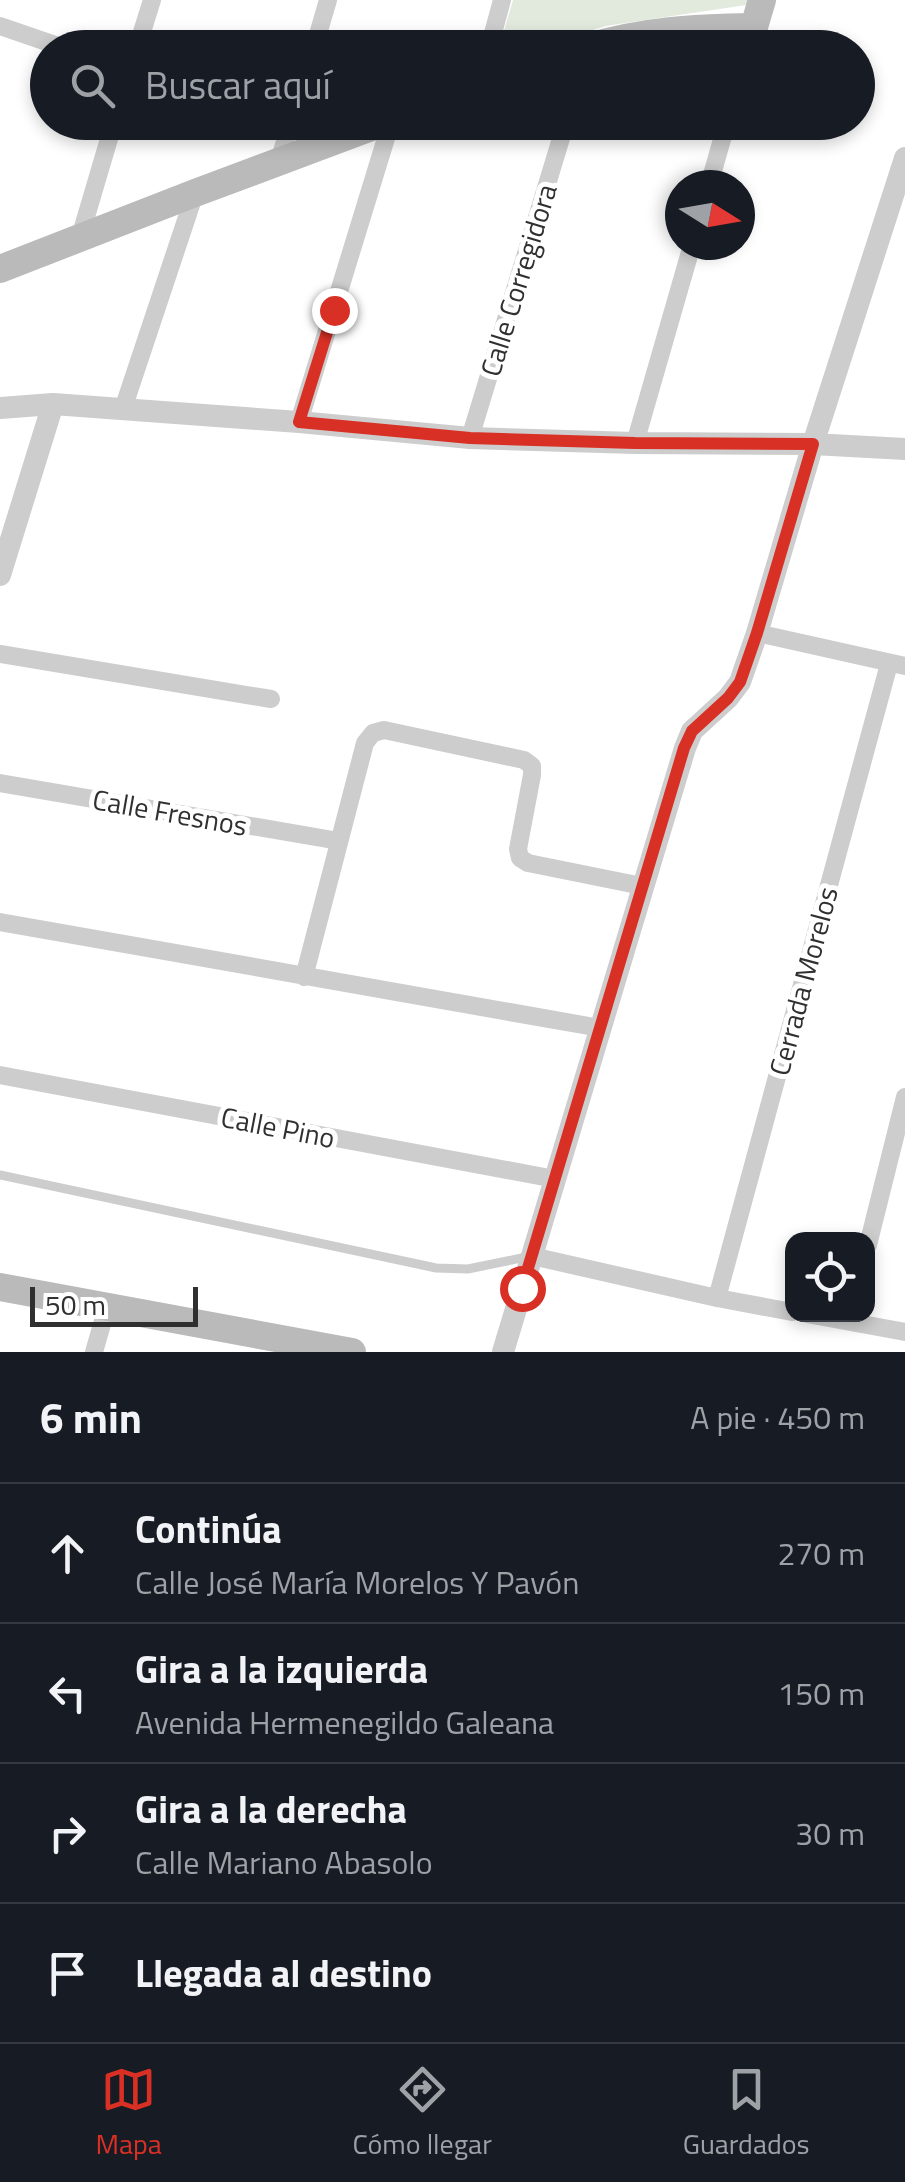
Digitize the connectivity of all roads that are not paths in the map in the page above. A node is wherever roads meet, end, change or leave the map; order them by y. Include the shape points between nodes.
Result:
1 (152, 0) edge
2 (328, 0) edge
3 (502, 0) edge
4 (762, 0) edge
5 (0, 26) edge
6 (143, 30) edge
7 (319, 30) edge
8 (494, 30) edge
9 (672, 30) edge
10 (701, 30) edge
11 (753, 30) edge
12 (30, 36) edge
13 (109, 140) edge
14 (286, 140) edge
15 (338, 140) edge
16 (383, 140) edge
17 (561, 140) edge
18 (722, 140) edge
19 (905, 158) edge
20 (280, 161) junction
21 (713, 170) edge
22 (195, 193) junction
23 (80, 237) junction
24 (688, 260) edge
25 (1, 271) edge
26 (53, 404) junction
27 (0, 408) edge
28 (123, 409) junction
29 (299, 422) junction
30 (470, 438) junction
31 (635, 443) junction
32 (813, 444) junction
33 (905, 449) edge
34 (0, 575) edge
35 (757, 633) junction
36 (0, 654) edge
37 (897, 665) edge
38 (271, 700) dead end
39 (0, 783) edge
40 (340, 841) junction
41 (642, 886) junction
42 (0, 922) edge
43 (304, 977) junction
44 (600, 1028) junction
45 (0, 1075) edge
46 (905, 1097) edge
47 (0, 1175) edge
48 (556, 1179) junction
49 (871, 1232) edge
50 (532, 1256) junction
51 (0, 1288) edge
52 (717, 1298) junction
53 (107, 1307) junction
54 (785, 1311) edge
55 (865, 1322) edge
56 (905, 1332) edge
57 (316, 1348) edge
58 (94, 1352) edge
59 (352, 1352) edge
60 (503, 1352) edge

1 - 6 street
2 - 7 street
3 - 8 street
4 - 11 main road
5 - 12 street
9 - 10 main road
13 - 23 street
14 - 20 street
15 - 20 main road
16 - 29 street
17 - 30 street, Calle Corregidora
18 - 21 street
19 - 32 street
20 - 22 main road
22 - 23 main road
22 - 28 street
23 - 25 main road
24 - 31 street
26 - 27 street
26 - 28 street
26 - 34 street
28 - 29 street
29 - 30 street
30 - 31 street
31 - 32 street
32 - 33 street
32 - 35 street
35 - 37 street
35 - 41 street via 740,682 684,748
36 - 38 street
37 - 52 street, Cerrada Morelos
39 - 40 street, Calle Fresnos
40 - 41 street via 365,743 384,730 524,760 532,775 520,858
40 - 43 street
41 - 44 street
42 - 43 street
43 - 44 street
44 - 48 street
45 - 48 street, Calle Pino
46 - 49 street
47 - 50 lane via 436,1268
48 - 50 street
50 - 52 street
50 - 60 street
51 - 53 main road
52 - 54 street
53 - 57 main road
53 - 58 street
55 - 56 street
57 - 59 main road

